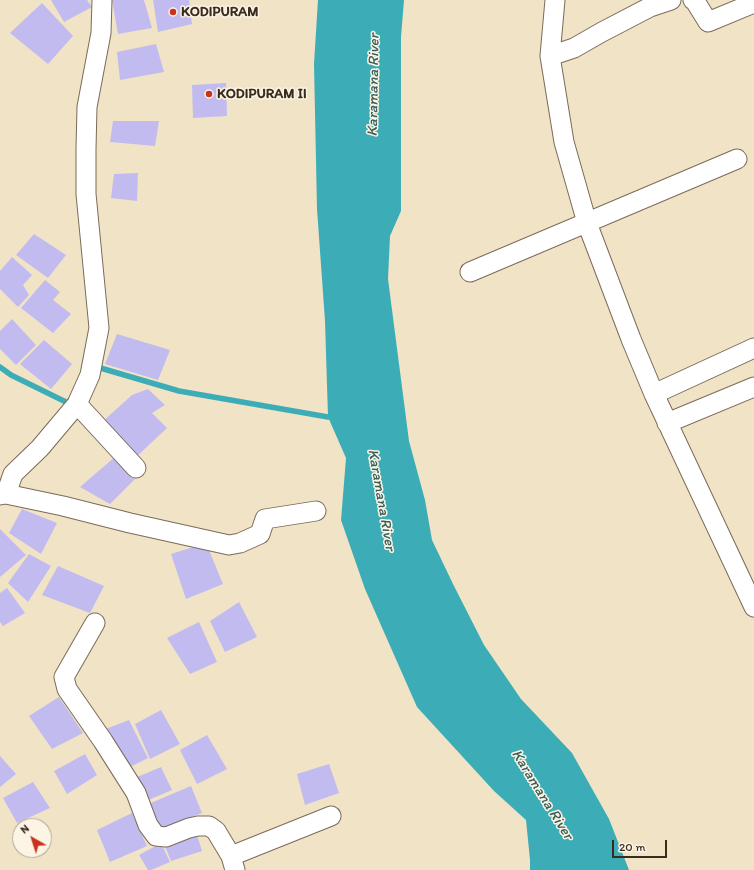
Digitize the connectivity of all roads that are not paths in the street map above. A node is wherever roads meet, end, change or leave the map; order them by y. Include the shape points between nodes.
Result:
1 (102, 0) edge
2 (555, 0) edge
3 (671, 0) edge
4 (693, 0) edge
5 (754, 3) edge
6 (550, 56) junction
7 (738, 159) dead end
8 (587, 222) junction
9 (470, 272) dead end
10 (754, 348) edge
11 (754, 387) edge
12 (654, 394) junction
13 (77, 404) junction
14 (667, 423) junction
15 (136, 468) dead end
16 (3, 494) edge
17 (316, 511) dead end
18 (754, 607) edge
19 (94, 623) dead end
20 (331, 816) dead end
21 (233, 863) edge

1 - 13 street via 100,33 87,107 86,149 86,194 99,328 90,375
2 - 6 street
3 - 6 street via 650,7 574,48
4 - 5 street via 708,22
6 - 8 street via 564,142
7 - 8 street
8 - 9 street
8 - 12 street
10 - 12 street
11 - 14 street
12 - 14 street
13 - 15 street
13 - 16 street via 40,448 13,474
14 - 18 street
16 - 17 street via 229,545 260,534 265,519
19 - 21 street via 64,677 67,689 136,793 148,825 156,836 166,837 189,828 208,826 216,831
20 - 21 street

